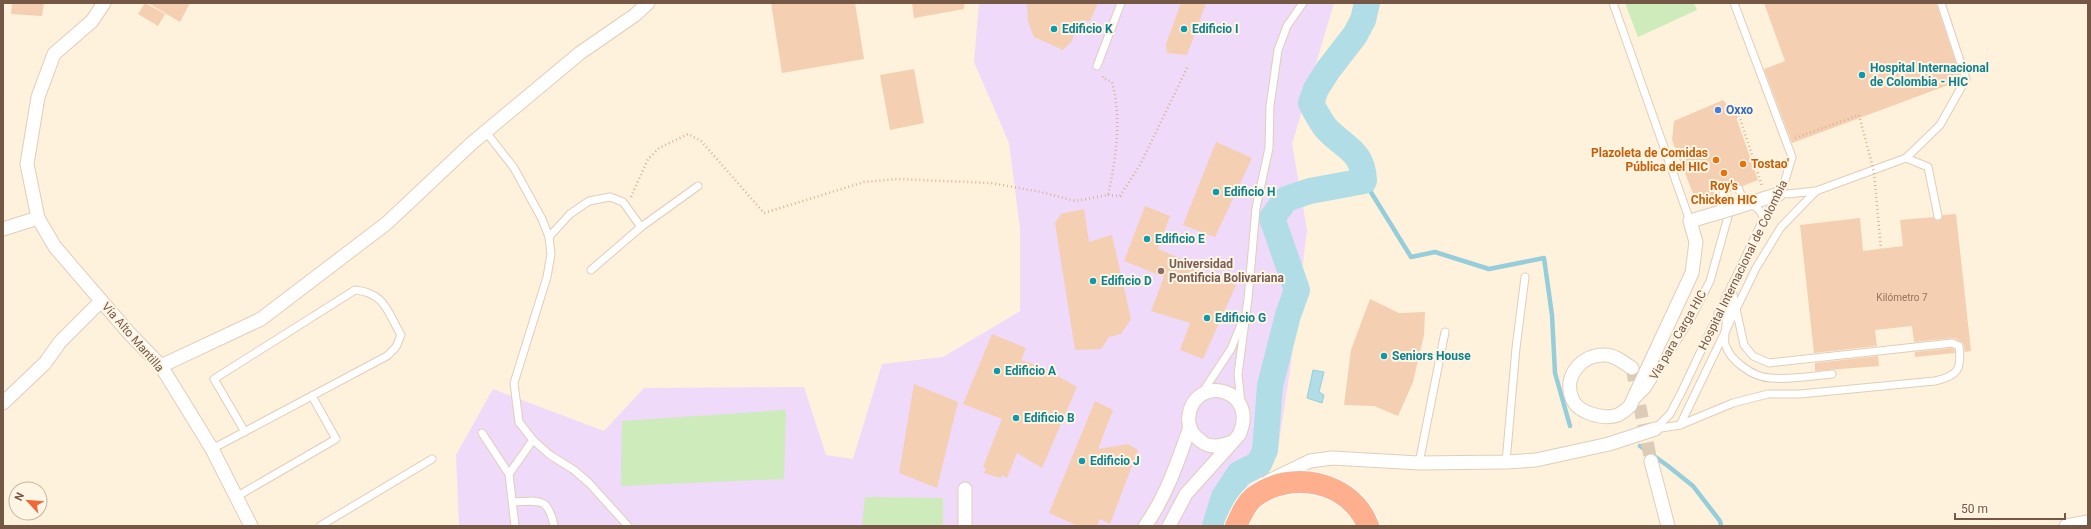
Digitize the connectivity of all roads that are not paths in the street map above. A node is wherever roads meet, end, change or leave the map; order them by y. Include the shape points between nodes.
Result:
1 (104, 3) edge
2 (648, 3) edge
3 (1121, 3) edge
4 (1303, 3) edge
5 (1613, 3) edge
6 (1734, 3) edge
7 (1941, 3) edge
8 (1097, 66) dead end
9 (486, 132) junction
10 (1906, 158) junction
11 (698, 186) dead end
12 (1740, 189) dead end
13 (1816, 191) junction
14 (1723, 194) dead end
15 (1783, 194) junction
16 (1734, 208) junction
17 (1938, 216) dead end
18 (38, 218) junction
19 (1764, 219) junction
20 (1690, 221) junction
21 (641, 227) junction
22 (3, 229) edge
23 (549, 237) junction
24 (591, 270) dead end
25 (1525, 277) dead end
26 (1731, 286) junction
27 (1726, 295) junction
28 (102, 301) junction
29 (1247, 308) junction
30 (1735, 309) junction
31 (1718, 314) junction
32 (1727, 326) junction
33 (1445, 332) dead end
34 (161, 366) junction
35 (1632, 368) dead end
36 (1832, 374) dead end
37 (1201, 395) junction
38 (312, 396) junction
39 (3, 403) edge
40 (1630, 406) junction
41 (1242, 407) junction
42 (1680, 426) junction
43 (1190, 428) junction
44 (1655, 429) junction
45 (245, 432) junction
46 (482, 433) dead end
47 (533, 440) junction
48 (1232, 442) junction
49 (212, 449) junction
50 (432, 459) dead end
51 (1651, 461) tunnel mouth
52 (1506, 462) junction
53 (1419, 463) junction
54 (509, 474) junction
55 (965, 489) dead end
56 (236, 497) junction
57 (1253, 498) junction
58 (513, 502) junction
59 (2088, 522) edge
60 (251, 526) edge
61 (320, 526) edge
62 (515, 526) edge
63 (554, 526) edge
64 (628, 526) edge
65 (965, 526) edge
66 (1145, 526) edge
67 (1169, 526) edge
68 (1236, 526) edge
69 (1368, 526) edge
70 (1668, 526) edge
71 (2066, 526) edge

1 - 18 street, Vía Alto Mantilla via 92,21 54,54 38,97 27,164
2 - 9 street via 580,53
3 - 8 lane
4 - 29 lane via 1287,26 1278,50 1270,106 1267,162 1256,208
5 - 20 lane
6 - 15 lane, Hospital Internacional de Colombia via 1792,158
7 - 10 lane via 1966,79 1940,125
9 - 23 lane via 514,168
9 - 34 street via 387,223 261,319
10 - 13 lane
10 - 17 lane via 1928,167
11 - 21 lane
12 - 16 lane
13 - 15 lane
13 - 30 lane via 1782,228 1756,268
14 - 16 lane
15 - 16 street
15 - 19 lane, Hospital Internacional de Colombia
16 - 19 lane via 1757,207
16 - 20 street
16 - 40 lane, Via para Carga HIC via 1710,281 1647,389
18 - 22 street
18 - 28 street, Vía Alto Mantilla via 55,247
19 - 26 lane, Hospital Internacional de Colombia
20 - 40 street via 1696,242 1692,273
21 - 23 lane via 623,202 610,197 589,201 570,214
21 - 24 lane
23 - 47 lane via 551,254 547,278 514,383 519,422
25 - 52 lane
26 - 27 lane, Hospital Internacional de Colombia
26 - 30 lane
27 - 31 lane, Hospital Internacional de Colombia
27 - 32 lane via 1729,308
28 - 34 street, Vía Alto Mantilla
28 - 39 street via 60,342 45,363
29 - 37 lane via 1231,349
29 - 41 lane via 1238,374
30 - 32 lane
30 - 42 lane via 1744,345 1753,356 1770,363 1952,343 1959,346 1961,361 1956,372 1948,378 1800,394 1768,394 1733,402
31 - 32 lane via 1726,314
31 - 44 lane, Hospital Internacional de Colombia via 1670,414
32 - 36 lane via 1725,343 1730,354 1741,366 1754,373 1769,378
32 - 42 lane
33 - 53 lane
34 - 49 street, Vía Alto Mantilla
35 - 40 street via 1606,355 1595,355 1574,369 1570,385 1572,400 1584,412 1601,417 1618,415
37 - 41 street via 1216,390 1224,392 1232,395
37 - 43 street via 1190,409
38 - 45 lane
38 - 45 lane via 386,356 396,347 401,335 378,297 354,290 214,379
38 - 56 lane via 336,439
41 - 48 street via 1243,426
42 - 44 lane
43 - 48 street via 1203,443 1223,446
43 - 66 street via 1174,471
44 - 52 street via 1609,444 1536,460
45 - 49 lane
46 - 54 lane
47 - 54 lane
47 - 64 lane via 589,483
48 - 67 street via 1186,494
49 - 56 street, Vía Alto Mantilla
50 - 61 lane
51 - 70 street
52 - 53 street
53 - 57 street via 1332,458 1310,461 1268,481
54 - 58 lane
55 - 65 street
56 - 60 street, Vía Alto Mantilla
57 - 68 highway
57 - 69 highway via 1272,488 1292,483 1313,482 1332,487 1350,500 1365,518
58 - 62 lane
58 - 63 lane via 544,503 551,511
59 - 71 street

